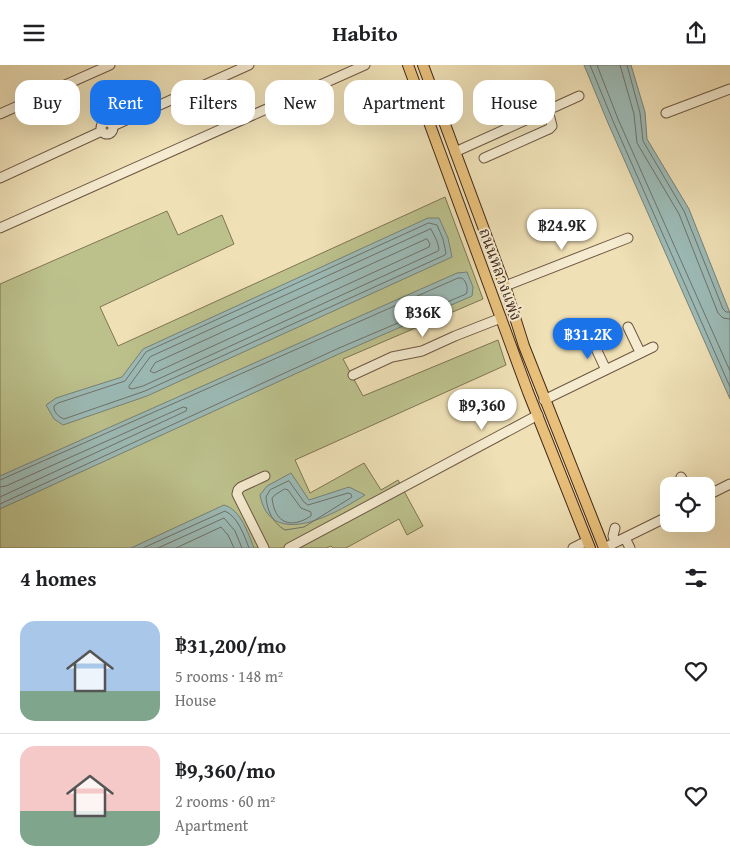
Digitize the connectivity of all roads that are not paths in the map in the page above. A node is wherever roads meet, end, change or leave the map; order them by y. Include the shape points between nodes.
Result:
1 (110, 65) edge
2 (250, 65) edge
3 (365, 65) edge
4 (408, 65) edge
5 (423, 65) edge
6 (730, 89) edge
7 (579, 96) dead end
8 (555, 107) edge
9 (666, 113) dead end
10 (0, 114) edge
11 (515, 125) edge
12 (552, 125) edge
13 (455, 152) junction
14 (484, 158) dead end
15 (0, 178) edge
16 (0, 228) edge
17 (628, 238) dead end
18 (505, 286) junction
19 (501, 318) junction
20 (628, 327) dead end
21 (592, 340) dead end
22 (653, 347) dead end
23 (640, 352) junction
24 (606, 370) junction
25 (353, 375) dead end
26 (544, 400) junction
27 (538, 415) junction
28 (265, 476) dead end
29 (730, 484) edge
30 (715, 492) edge
31 (660, 520) edge
32 (615, 528) dead end
33 (625, 538) junction
34 (615, 542) junction
35 (589, 544) edge
36 (264, 548) edge
37 (289, 548) edge
38 (573, 548) edge
39 (604, 548) edge
40 (630, 548) edge

1 - 10 street
2 - 15 street via 113,126 105,123 102,131
3 - 16 street
4 - 19 main road, ถนนหลวงแพ่ง
5 - 13 main road, ถนนหลวงแพ่ง
6 - 9 street
7 - 8 street
11 - 13 street
12 - 14 street
13 - 18 main road, ถนนหลวงแพ่ง
17 - 18 street
18 - 26 main road, ถนนหลวงแพ่ง
19 - 25 street via 422,351 392,357
19 - 27 main road, ถนนหลวงแพ่ง
20 - 23 street
21 - 24 street
22 - 23 street
23 - 24 street
24 - 26 street
26 - 39 main road, ถนนหลวงแพ่ง
27 - 35 main road, ถนนหลวงแพ่ง
27 - 37 street
28 - 36 street via 241,487 237,494
29 - 30 street
31 - 33 street
32 - 34 street
33 - 34 street
33 - 40 street
34 - 39 street
35 - 38 street

